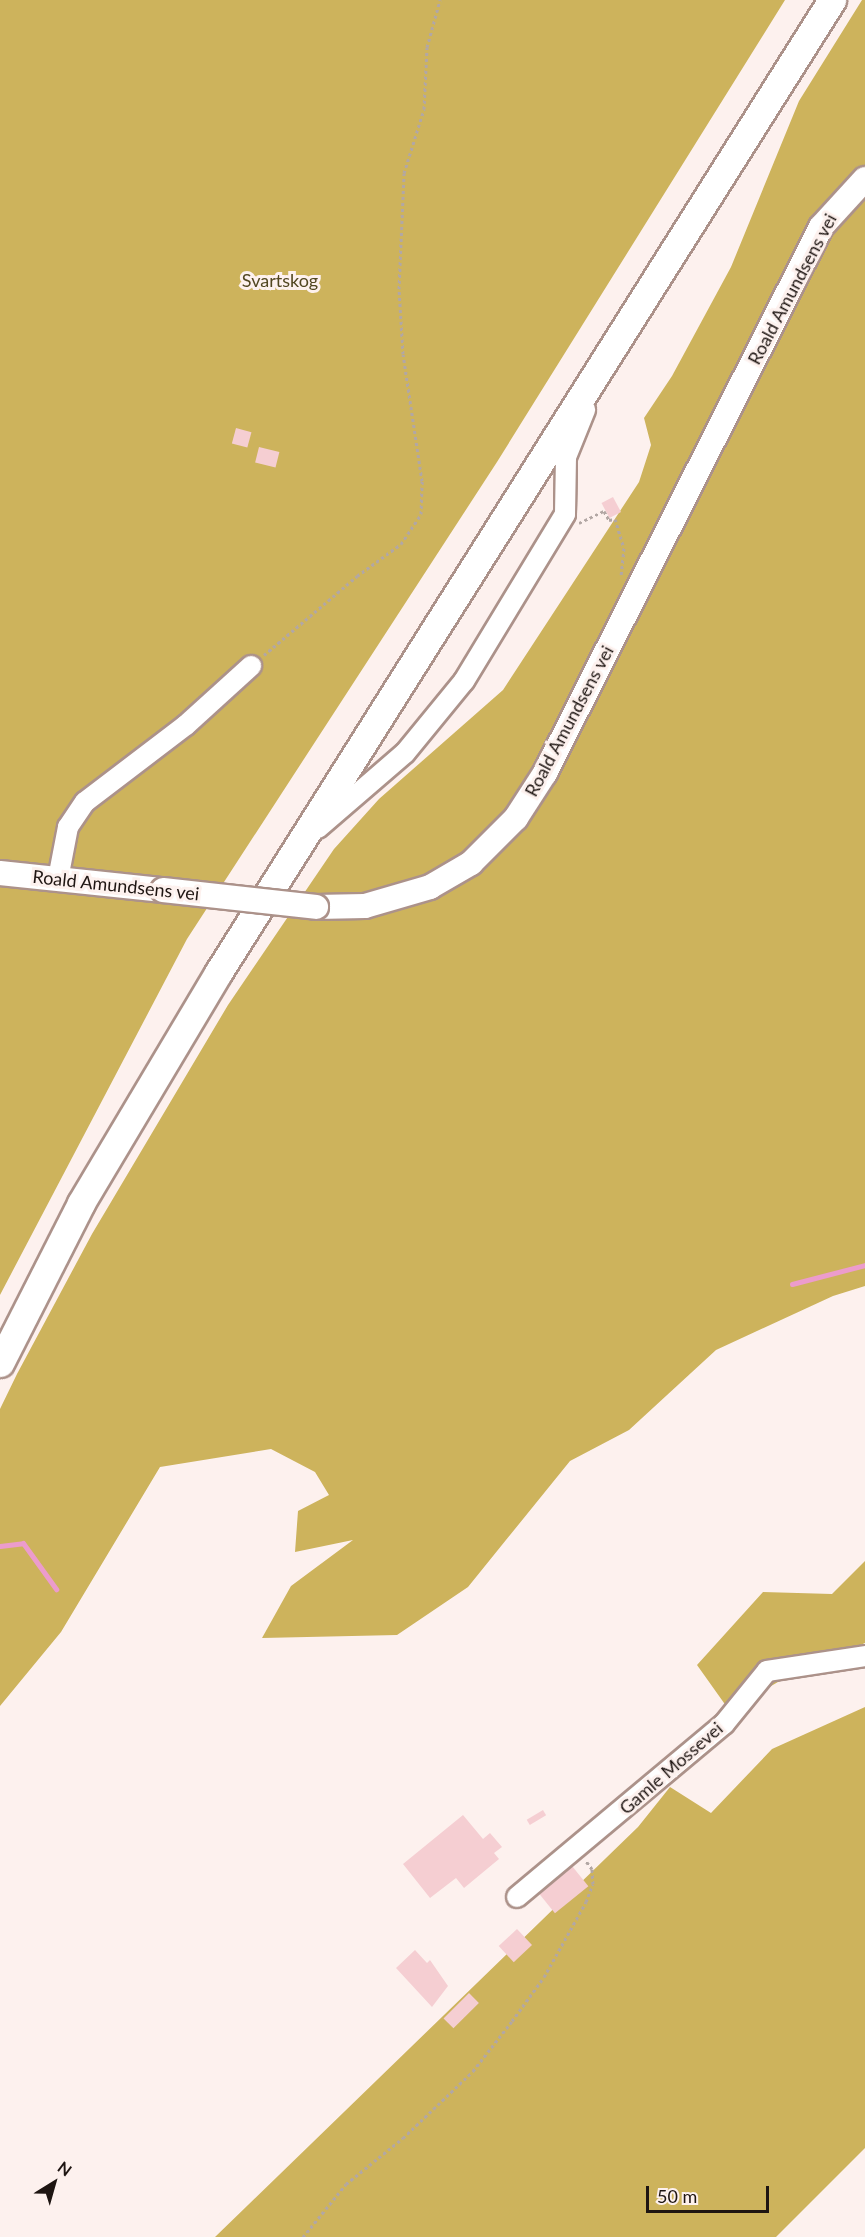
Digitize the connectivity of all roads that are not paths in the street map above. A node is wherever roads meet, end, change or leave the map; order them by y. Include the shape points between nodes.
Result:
1 (814, 0) edge
2 (831, 0) edge
3 (865, 179) edge
4 (611, 351) junction
5 (251, 666) road end
6 (296, 848) junction
7 (0, 873) edge
8 (58, 879) junction
9 (0, 1331) edge
10 (0, 1363) edge
11 (865, 1656) edge
12 (518, 1897) dead end

1 - 9 highway via 209,963 107,1132
2 - 4 highway
3 - 8 main road, Roald Amundsens vei, bridge via 821,227 545,773 501,836 471,863 411,894 365,906 316,907
4 - 6 highway
4 - 6 street via 566,458 564,514 464,681 405,753
5 - 8 street via 186,725 85,801 68,827
6 - 10 highway via 81,1203
7 - 8 main road, Roald Amundsens vei
11 - 12 street, Gamle Mossevei via 781,1665 767,1671 724,1724

